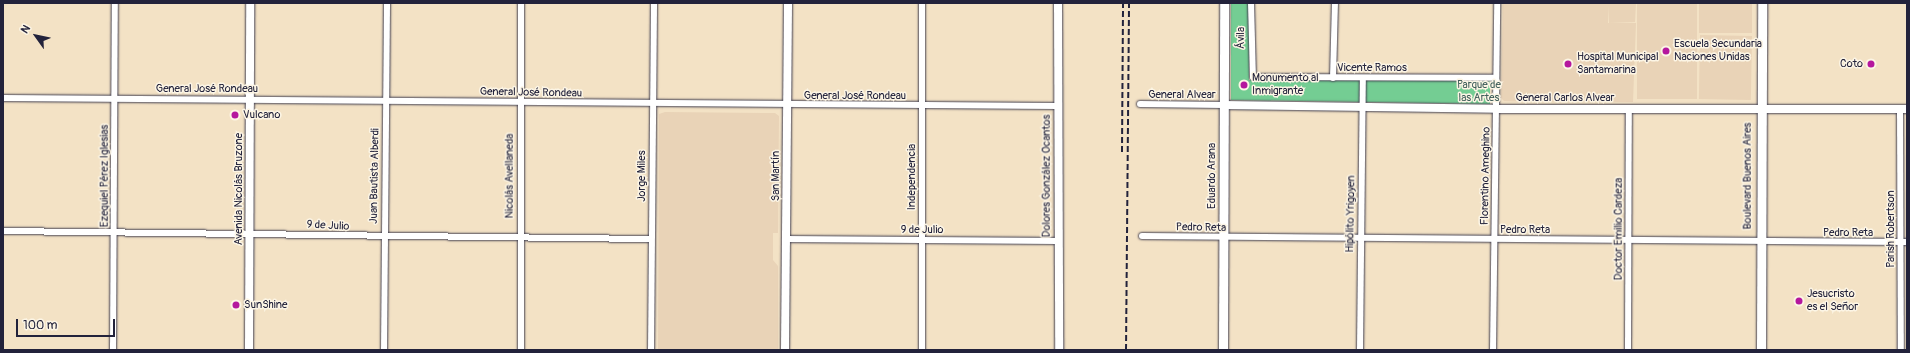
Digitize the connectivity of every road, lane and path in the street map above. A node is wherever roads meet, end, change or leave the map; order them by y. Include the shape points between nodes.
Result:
1 (115, 3) edge
2 (250, 3) edge
3 (387, 3) edge
4 (521, 3) edge
5 (654, 3) edge
6 (788, 3) edge
7 (922, 3) edge
8 (1058, 3) edge
9 (1224, 3) edge
10 (1251, 3) edge
11 (1335, 3) edge
12 (1497, 3) edge
13 (1762, 3) edge
14 (1251, 73) joint
15 (1333, 78) junction
16 (1363, 78) junction
17 (1496, 78) junction
18 (3, 98) edge
19 (115, 99) junction
20 (250, 100) junction
21 (386, 100) junction
22 (520, 104) junction
23 (1140, 104) dead end
24 (652, 105) junction
25 (787, 105) junction
26 (1224, 105) junction
27 (922, 106) junction
28 (1059, 106) junction
29 (1363, 107) junction
30 (1629, 109) junction
31 (1904, 109) edge
32 (1497, 110) junction
33 (1760, 110) junction
34 (3, 231) edge
35 (114, 232) junction
36 (250, 232) junction
37 (1142, 236) dead end
38 (520, 237) junction
39 (384, 238) junction
40 (1224, 238) junction
41 (652, 239) junction
42 (786, 239) junction
43 (1361, 239) junction
44 (922, 240) junction
45 (1494, 240) junction
46 (1629, 240) junction
47 (1058, 241) junction
48 (1904, 242) edge
49 (1760, 243) junction
50 (113, 350) edge
51 (250, 350) edge
52 (384, 350) edge
53 (521, 350) edge
54 (651, 350) edge
55 (785, 350) edge
56 (922, 350) edge
57 (1059, 350) edge
58 (1223, 350) edge
59 (1360, 350) edge
60 (1494, 350) edge
61 (1628, 350) edge
62 (1761, 350) edge
63 (1901, 350) edge

1 - 19 street, Ezequiel Pérez Iglesias
2 - 20 street, Avenida Nicolás Bruzone
3 - 21 street, Juan Bautista Alberdi
4 - 22 street, Nicolás Avellaneda
5 - 24 street, Jorge Miles
6 - 25 street, San Martín
7 - 27 street, Independencia
8 - 28 street, Dolores González Ocantos
9 - 26 main road, Eduardo Arana
10 - 14 street, Ávila
11 - 15 street
12 - 17 street, Florentino Ameghino
13 - 33 main road, Boulevard Buenos Aires
14 - 15 street, Vicente Ramos via 1253,77
15 - 16 street, Vicente Ramos
16 - 17 street, Vicente Ramos
16 - 29 street, Hipólito Yrigoyen
17 - 32 street, Florentino Ameghino
18 - 19 street, General José Rondeau
19 - 20 street, General José Rondeau
19 - 35 street, Ezequiel Pérez Iglesias
20 - 21 street, General José Rondeau
20 - 36 street, Avenida Nicolás Bruzone
21 - 22 street, General José Rondeau
21 - 39 street, Juan Bautista Alberdi
22 - 24 street, General José Rondeau
22 - 38 street, Nicolás Avellaneda
23 - 26 street, General Alvear
24 - 25 street, General José Rondeau
24 - 41 street, Jorge Miles
25 - 27 street, General José Rondeau
25 - 42 street, San Martín
26 - 29 street, General Carlos Alvear
26 - 40 main road, Eduardo Arana
27 - 28 street, General José Rondeau
27 - 44 street, Independencia
28 - 47 street, Dolores González Ocantos
29 - 32 street, General Carlos Alvear
29 - 43 street, Hipólito Yrigoyen
30 - 32 street, General Carlos Alvear
30 - 33 street, General Carlos Alvear
30 - 46 street, Doctor Emilio Cardeza
31 - 33 street, General Carlos Alvear
31 - 48 street, Parish Robertson
32 - 45 street, Florentino Ameghino
33 - 49 main road, Boulevard Buenos Aires
34 - 35 street, 9 de Julio
35 - 36 street, 9 de Julio
35 - 50 street, Ezequiel Pérez Iglesias
36 - 39 street, 9 de Julio
36 - 51 street, Avenida Nicolás Bruzone
37 - 40 street, Pedro Reta
38 - 39 street, 9 de Julio
38 - 41 street, 9 de Julio
38 - 53 street, Nicolás Avellaneda
39 - 52 street, Juan Bautista Alberdi
40 - 43 street, Pedro Reta
40 - 58 main road, Eduardo Arana
41 - 54 street, Jorge Miles
42 - 44 street, 9 de Julio
42 - 55 street, San Martín
43 - 45 street, Pedro Reta
43 - 59 street, Hipólito Yrigoyen
44 - 47 street, 9 de Julio
44 - 56 street, Independencia
45 - 46 street, Pedro Reta
45 - 60 street, Florentino Ameghino
46 - 49 street, Pedro Reta
46 - 61 street, Doctor Emilio Cardeza
47 - 57 street, Dolores González Ocantos
48 - 49 street, Pedro Reta
48 - 63 street, Parish Robertson
49 - 62 main road, Boulevard Buenos Aires

